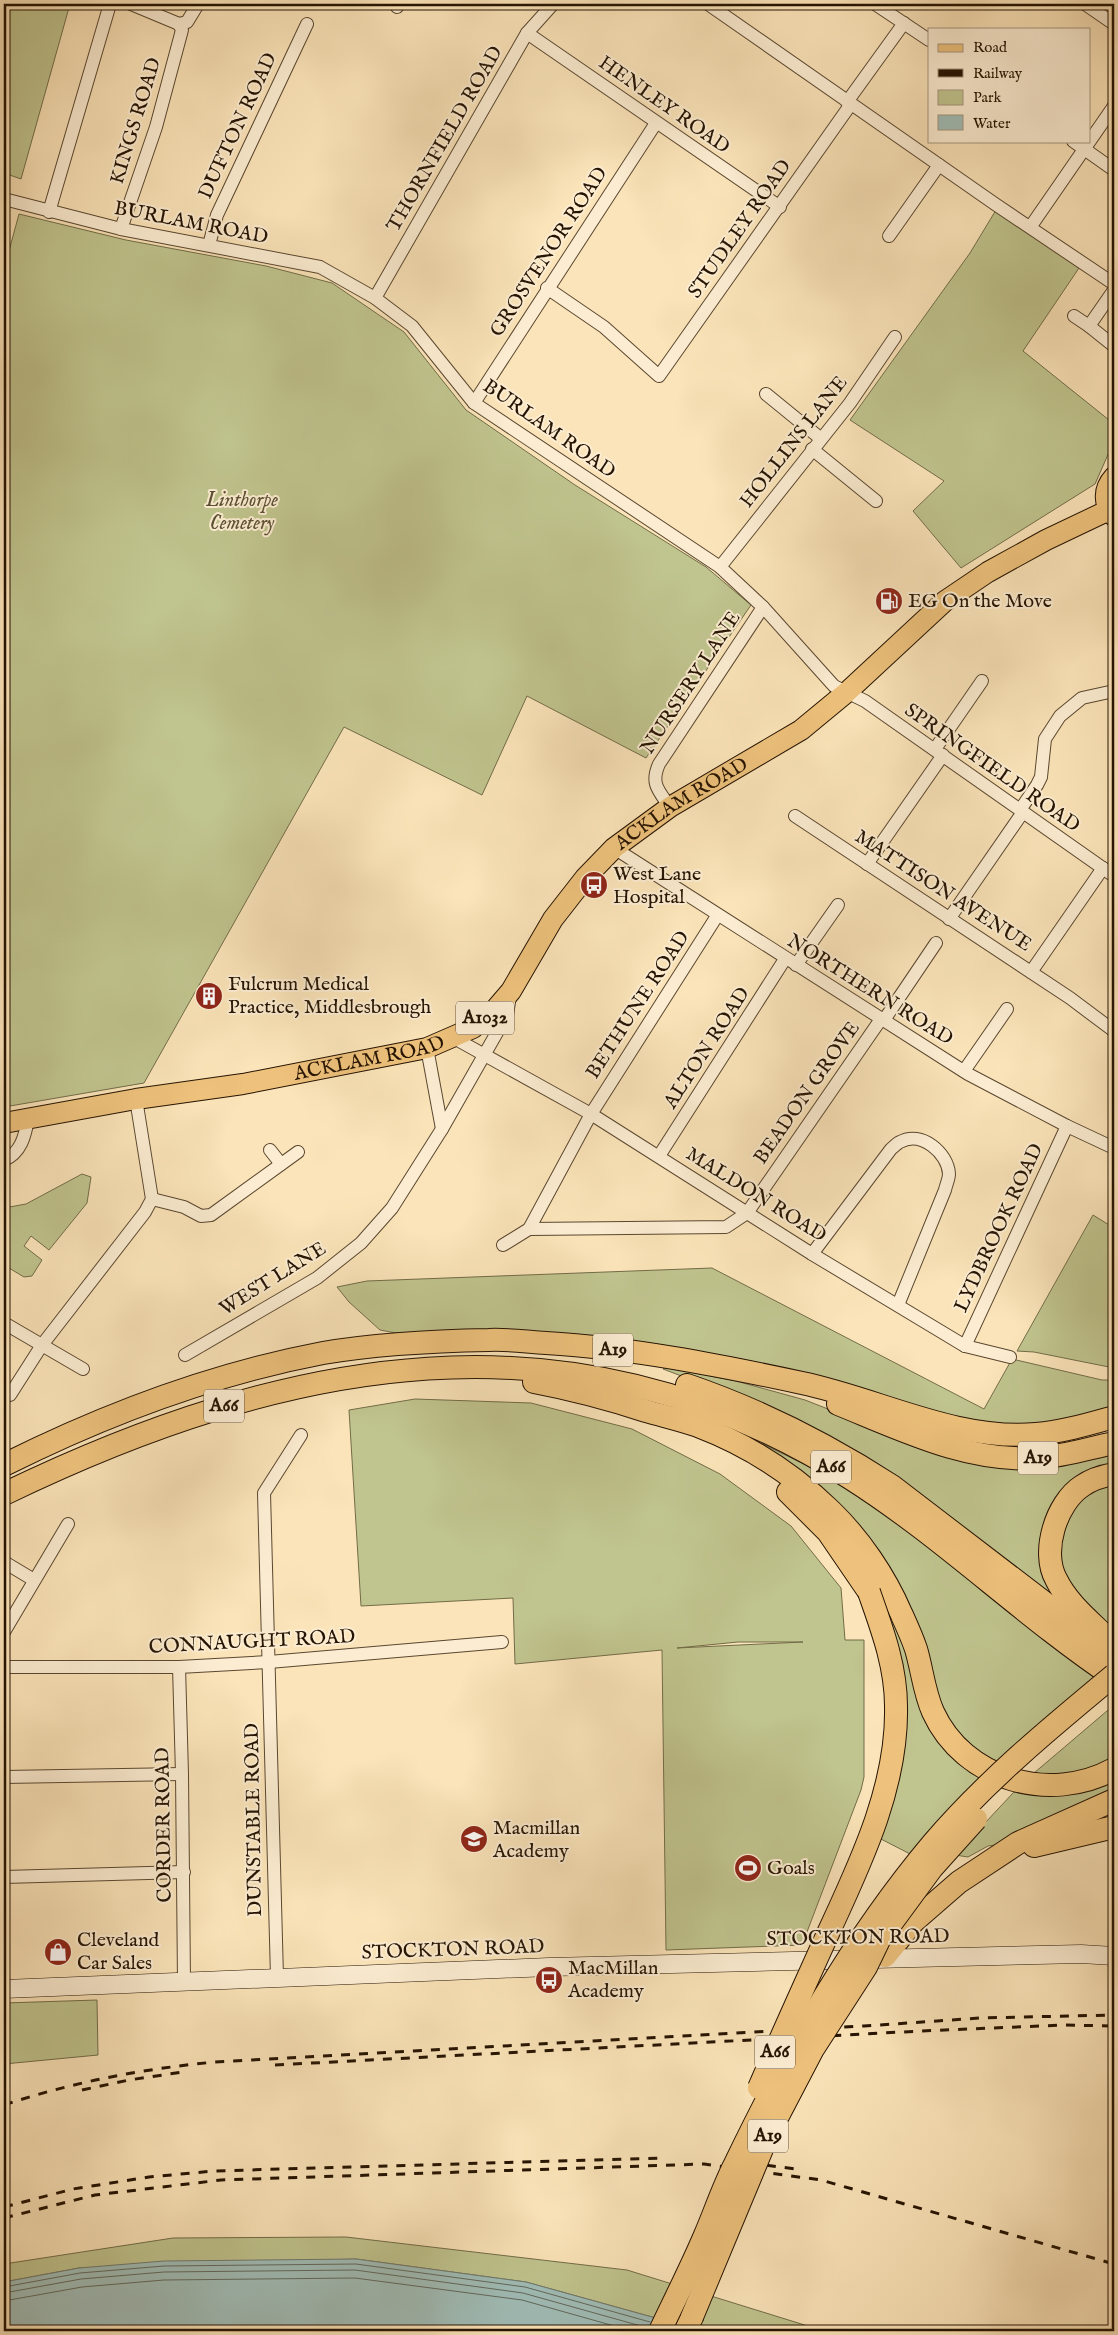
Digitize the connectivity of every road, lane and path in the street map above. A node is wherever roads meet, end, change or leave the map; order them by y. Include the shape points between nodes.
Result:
1 (110, 4) edge
2 (131, 4) edge
3 (198, 4) edge
4 (553, 4) edge
5 (708, 4) edge
6 (875, 4) edge
7 (1084, 4) edge
8 (904, 23) junction
9 (179, 24) junction
10 (307, 24) dead end
11 (1114, 24) edge
12 (527, 34) junction
13 (928, 39) edge
14 (849, 103) junction
15 (1114, 106) edge
16 (656, 123) junction
17 (1090, 140) edge
18 (1074, 142) edge
19 (1089, 142) edge
20 (1084, 149) junction
21 (939, 165) junction
22 (1114, 170) edge
23 (4, 199) edge
24 (780, 207) junction
25 (49, 212) junction
26 (1031, 226) junction
27 (121, 229) junction
28 (889, 236) dead end
29 (209, 245) junction
30 (1114, 284) edge
31 (547, 288) junction
32 (1114, 290) edge
33 (375, 298) junction
34 (1074, 316) dead end
35 (1089, 326) junction
36 (895, 337) dead end
37 (1114, 346) edge
38 (766, 394) dead end
39 (474, 403) junction
40 (820, 438) junction
41 (812, 449) junction
42 (1114, 477) edge
43 (876, 501) dead end
44 (1112, 513) edge
45 (720, 567) junction
46 (763, 607) junction
47 (982, 681) dead end
48 (1114, 691) edge
49 (848, 692) junction
50 (939, 752) junction
51 (670, 807) junction
52 (1021, 811) junction
53 (795, 816) dead end
54 (614, 848) junction
55 (867, 864) junction
56 (1103, 868) junction
57 (1114, 876) edge
58 (838, 905) dead end
59 (717, 916) junction
60 (950, 919) junction
61 (936, 943) dead end
62 (790, 962) junction
63 (1031, 972) junction
64 (512, 991) junction
65 (1007, 1009) dead end
66 (882, 1019) junction
67 (1112, 1025) edge
68 (454, 1038) junction
69 (427, 1048) junction
70 (484, 1057) junction
71 (964, 1071) junction
72 (136, 1100) junction
73 (591, 1114) junction
74 (28, 1120) junction
75 (4, 1123) edge
76 (1067, 1126) junction
77 (442, 1129) junction
78 (1114, 1148) edge
79 (270, 1150) dead end
80 (298, 1152) dead end
81 (660, 1156) junction
82 (4, 1160) edge
83 (281, 1164) junction
84 (152, 1199) junction
85 (746, 1213) junction
86 (528, 1229) junction
87 (503, 1245) dead end
88 (812, 1254) junction
89 (898, 1305) junction
90 (4, 1323) edge
91 (436, 1343) junction
92 (42, 1345) junction
93 (964, 1346) junction
94 (185, 1355) dead end
95 (1010, 1357) dead end
96 (458, 1368) junction
97 (83, 1369) dead end
98 (734, 1370) junction
99 (10, 1395) dead end
100 (659, 1415) junction
101 (1114, 1416) edge
102 (301, 1435) dead end
103 (1114, 1443) edge
104 (4, 1465) edge
105 (1114, 1474) edge
106 (4, 1494) edge
107 (68, 1524) dead end
108 (4, 1562) edge
109 (34, 1580) junction
110 (4, 1632) edge
111 (502, 1642) dead end
112 (1114, 1645) edge
113 (1114, 1656) edge
114 (270, 1662) junction
115 (4, 1667) edge
116 (179, 1667) junction
117 (1114, 1669) edge
118 (1114, 1676) edge
119 (1114, 1695) edge
120 (1082, 1702) junction
121 (1114, 1769) edge
122 (182, 1774) junction
123 (4, 1777) edge
124 (1114, 1800) edge
125 (1114, 1827) edge
126 (1005, 1854) junction
127 (184, 1872) junction
128 (4, 1877) edge
129 (1114, 1956) edge
130 (866, 1967) junction
131 (277, 1977) junction
132 (184, 1982) junction
133 (4, 1989) edge
134 (734, 2165) junction
135 (660, 2331) edge
136 (685, 2331) edge

1 - 25 street
2 - 9 street
3 - 9 street via 187,22
4 - 12 street, THORNFIELD ROAD
5 - 14 street
6 - 8 street
7 - 11 street
8 - 13 street
8 - 14 street, STUDLEY ROAD
9 - 27 street, KINGS ROAD via 182,30 156,127
10 - 29 street, DUFTON ROAD via 217,215
12 - 16 street, HENLEY ROAD
12 - 33 street, THORNFIELD ROAD
14 - 21 street
14 - 24 street, STUDLEY ROAD
15 - 17 street
16 - 24 street, HENLEY ROAD
16 - 31 street, GROSVENOR ROAD
18 - 20 street
19 - 20 street
20 - 22 street
20 - 26 street
21 - 26 street
21 - 28 street
23 - 25 street, BURLAM ROAD
24 - 31 street, STUDLEY ROAD via 659,376 604,328
25 - 27 street, BURLAM ROAD
26 - 30 street
27 - 29 street, BURLAM ROAD
29 - 33 street, BURLAM ROAD via 320,267
31 - 39 street, GROSVENOR ROAD
32 - 35 street
33 - 39 street, BURLAM ROAD via 412,326
34 - 35 street
35 - 37 street
36 - 40 street, HOLLINS LANE via 850,403
38 - 40 street
39 - 45 street, BURLAM ROAD
40 - 41 street, HOLLINS LANE
41 - 43 street
41 - 45 street, HOLLINS LANE
42 - 44 main road, ACKLAM ROAD / A1032 via 1106,494
44 - 49 main road, ACKLAM ROAD / A1032 via 1038,544 958,592
45 - 46 street, BURLAM ROAD
46 - 49 street, BURLAM ROAD via 834,686
46 - 51 street, NURSERY LANE via 656,770 657,788
47 - 50 street
48 - 52 street via 1082,698 1060,716 1045,739 1037,785
49 - 50 street, SPRINGFIELD ROAD
49 - 51 main road, ACKLAM ROAD / A1032 via 780,744
50 - 52 street, SPRINGFIELD ROAD
50 - 55 street
51 - 54 main road, ACKLAM ROAD / A1032
52 - 56 street, SPRINGFIELD ROAD
52 - 60 street
53 - 55 street, MATTISON AVENUE
54 - 59 street, NORTHERN ROAD
54 - 64 main road, ACKLAM ROAD / A1032 via 553,919
55 - 60 street, MATTISON AVENUE
56 - 57 street, SPRINGFIELD ROAD
56 - 63 street
58 - 62 street, ALTON ROAD
59 - 62 street, NORTHERN ROAD
59 - 73 street, BETHUNE ROAD
60 - 63 street, MATTISON AVENUE
61 - 66 street, BEADON GROVE
62 - 66 street, NORTHERN ROAD
62 - 81 street, ALTON ROAD
63 - 67 street, MATTISON AVENUE
64 - 68 main road, ACKLAM ROAD / A1032 via 493,1012
64 - 70 street, WEST LANE via 507,1015
65 - 71 street
66 - 71 street, NORTHERN ROAD
66 - 85 street, BEADON GROVE
68 - 69 main road, ACKLAM ROAD / A1032
68 - 70 street, MALDON ROAD
69 - 72 main road, ACKLAM ROAD / A1032 via 243,1084
69 - 77 street
70 - 73 street, MALDON ROAD
70 - 77 street, WEST LANE
71 - 76 street, NORTHERN ROAD
72 - 74 main road, ACKLAM ROAD / A1032
72 - 84 street
73 - 81 street, MALDON ROAD
73 - 86 street, BETHUNE ROAD
74 - 75 main road, ACKLAM ROAD / A1032
74 - 82 street via 22,1143
76 - 78 street, NORTHERN ROAD
76 - 93 street, LYDBROOK ROAD
77 - 94 street, WEST LANE via 392,1208 361,1243 317,1278
79 - 83 street
80 - 83 street
81 - 85 street, MALDON ROAD
83 - 84 street via 211,1215 201,1216 184,1207
84 - 92 street
85 - 86 street via 726,1227
85 - 88 street, MALDON ROAD
86 - 87 street
88 - 89 street, MALDON ROAD
88 - 89 street via 891,1149 901,1141 912,1139 933,1145 944,1157 949,1174
89 - 93 street, MALDON ROAD
90 - 92 street
91 - 98 highway, A19 via 491,1340 573,1344
91 - 104 highway, A66 via 332,1352 285,1361 114,1415
91 - 113 highway, A66 via 535,1352 619,1366 718,1395 790,1426 829,1446 892,1486
92 - 97 street
92 - 99 street
93 - 95 street, MALDON ROAD
96 - 100 highway, A66 via 551,1385
96 - 106 highway, A66 via 368,1374 245,1400 108,1448
96 - 118 highway, A66 via 548,1370 623,1382 684,1399 761,1431 801,1450 883,1500 1036,1620
98 - 101 highway, A19 via 803,1383 946,1425 986,1433 1038,1434
98 - 103 highway, A19 via 838,1404 960,1451 1040,1458
100 - 121 highway, A66 via 698,1426 742,1445 770,1461 832,1512 859,1542 882,1576 916,1648 933,1711 945,1733 974,1762 1004,1778 1044,1785 1076,1784
100 - 134 highway, A66, bridge via 747,1460 776,1482 828,1532 869,1592 892,1667 896,1706 894,1746 886,1787 858,1869 748,2115
102 - 114 street, DUNSTABLE ROAD via 264,1493
105 - 112 highway via 1096,1478 1080,1487 1067,1503 1050,1538 1049,1558 1055,1578 1066,1596
107 - 109 street
108 - 109 street
109 - 110 street
111 - 114 street, CONNAUGHT ROAD
114 - 116 street, CONNAUGHT ROAD
114 - 131 street, DUNSTABLE ROAD
115 - 116 street, CONNAUGHT ROAD
116 - 122 street, CORDER ROAD
117 - 120 highway, bridge
118 - 120 highway, A19, bridge
119 - 130 highway, A19, bridge via 1018,1775 980,1815 904,1904 879,1940
120 - 134 highway, A19, bridge via 1000,1771 934,1842 887,1901 827,1993
122 - 123 street
122 - 127 street, CORDER ROAD
124 - 126 highway, A19 via 1018,1843
125 - 126 highway, A19 via 1037,1845 1009,1856
126 - 130 highway, A19 via 959,1882 913,1922 885,1956
127 - 128 street
127 - 132 street, CORDER ROAD
129 - 131 main road, STOCKTON ROAD via 1081,1954 742,1962
130 - 136 highway, A19, bridge via 813,2049 767,2138
131 - 132 main road, STOCKTON ROAD
132 - 133 main road, STOCKTON ROAD
134 - 135 highway, A19, bridge

